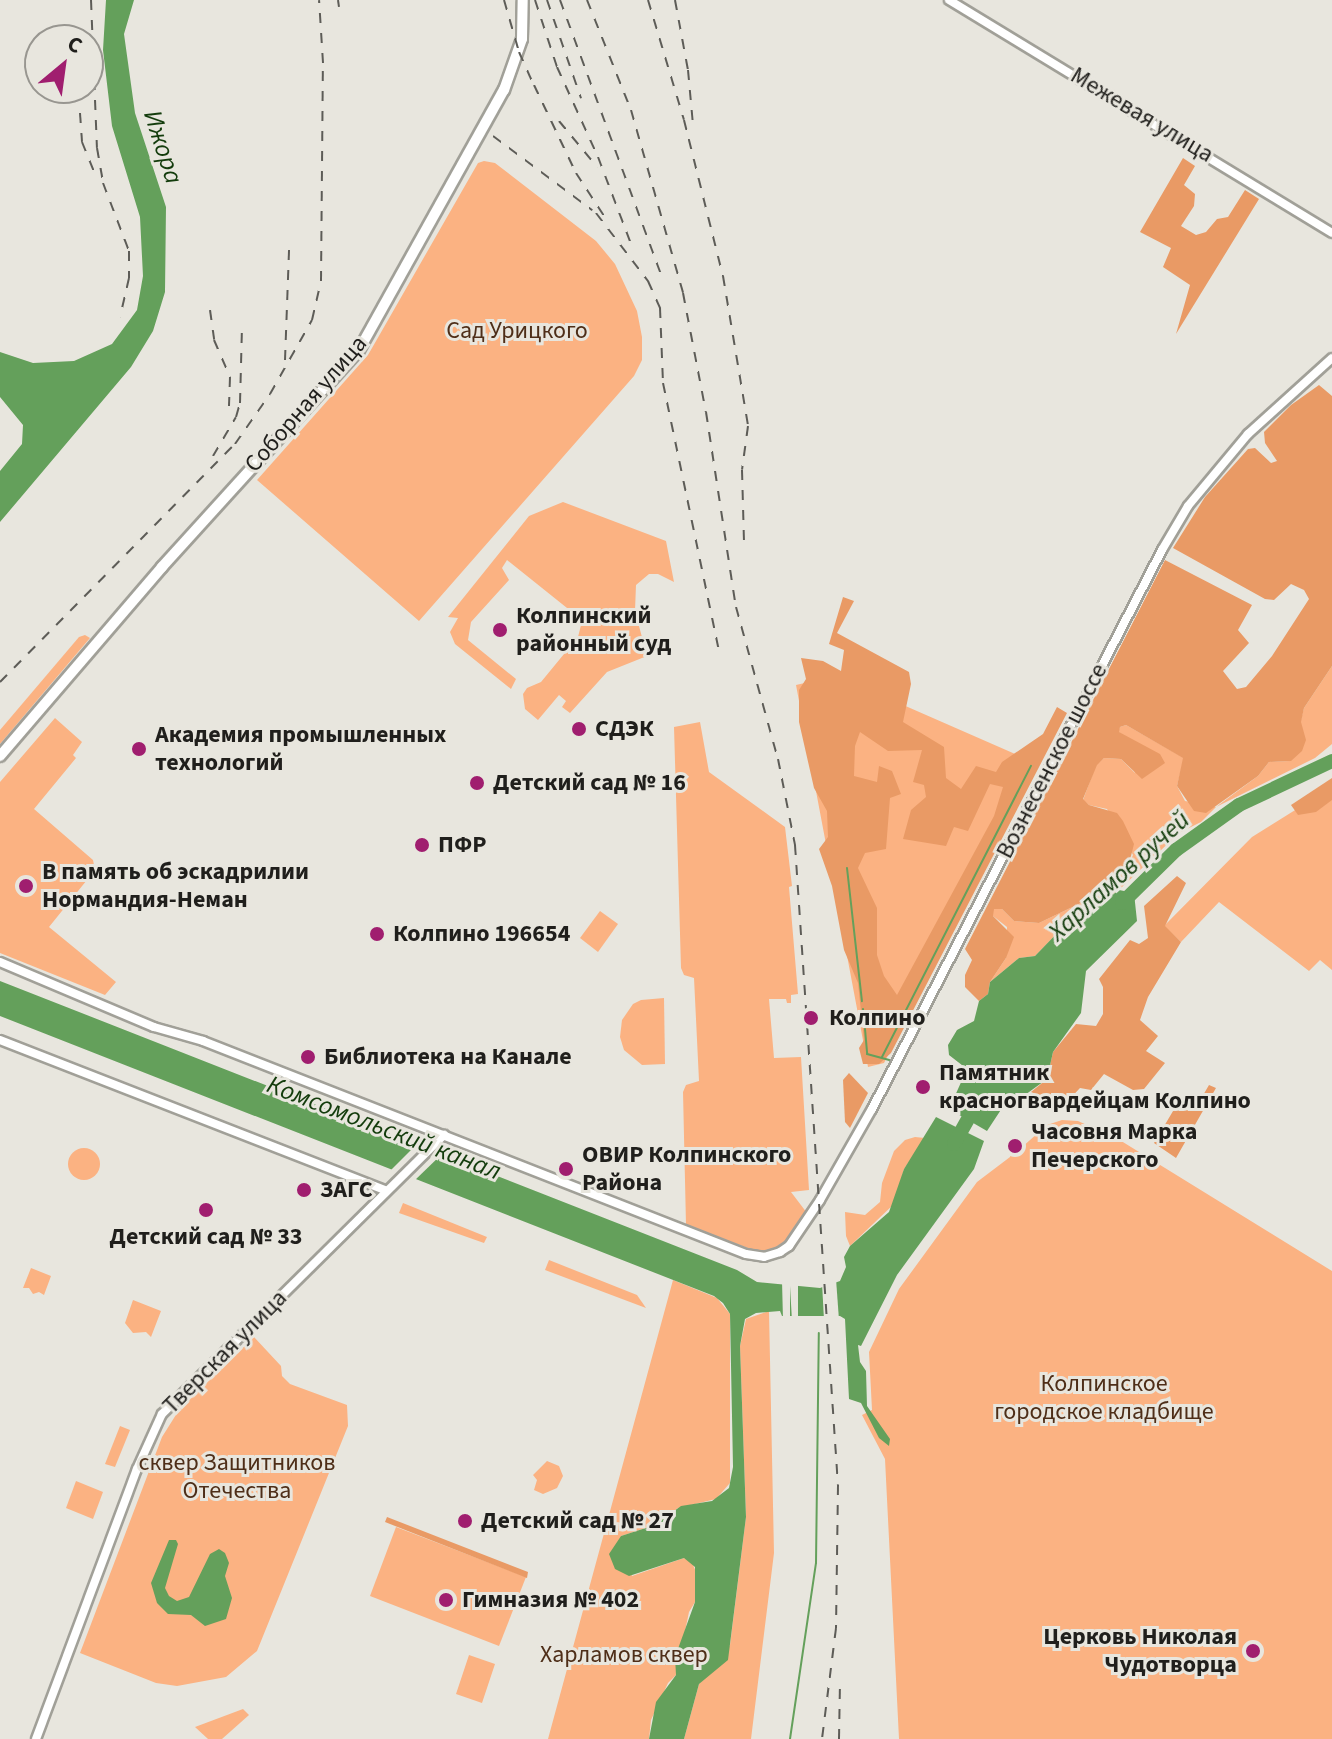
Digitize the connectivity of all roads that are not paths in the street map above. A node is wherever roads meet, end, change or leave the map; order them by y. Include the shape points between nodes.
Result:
1 (523, 0) edge
2 (949, 0) edge
3 (1332, 233) edge
4 (1332, 358) edge
5 (0, 756) edge
6 (0, 962) edge
7 (0, 1040) edge
8 (444, 1135) junction
9 (387, 1191) junction
10 (36, 1739) edge

1 - 5 main road, Соборная улица via 522,39 504,90 359,350
2 - 3 street, Межевая улица
4 - 8 street, Вознесенское шоссе via 1218,466 1175,528 887,1079 820,1200 785,1250 754,1256
6 - 8 street, Вознесенское шоссе via 154,1027
7 - 9 street
8 - 9 street, Тверская улица
9 - 10 street, Тверская улица via 162,1414

